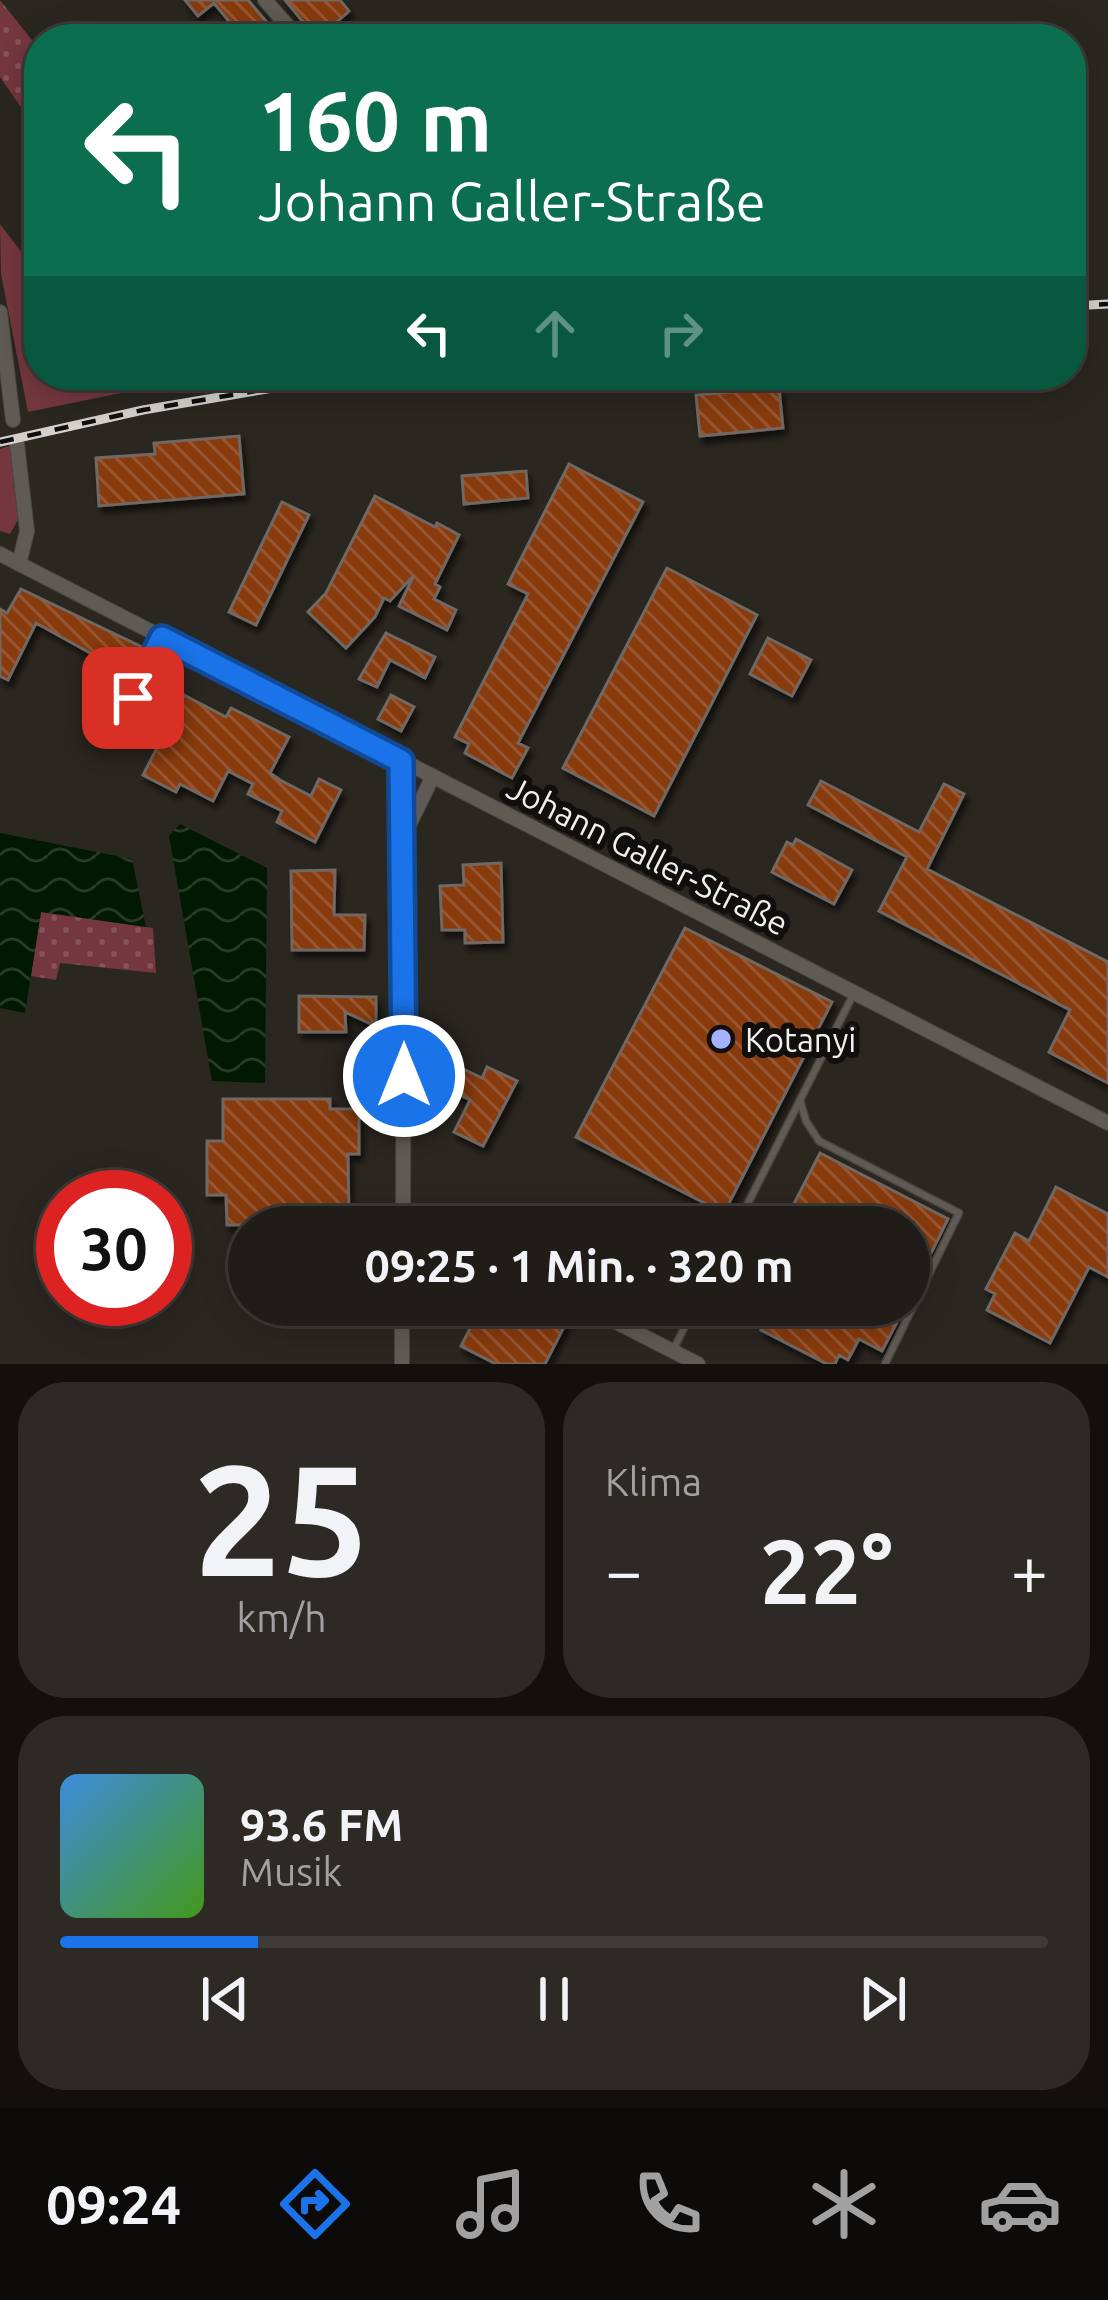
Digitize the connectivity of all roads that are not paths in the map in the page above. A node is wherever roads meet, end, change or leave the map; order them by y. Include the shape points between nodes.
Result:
1 (266, 0) edge
2 (286, 24) edge
3 (0, 312) edge
4 (13, 420) dead end
5 (17, 444) dead end
6 (0, 554) edge
7 (19, 564) junction
8 (162, 638) junction
9 (117, 735) dead end
10 (401, 761) junction
11 (433, 776) junction
12 (404, 836) junction
13 (855, 992) junction
14 (800, 1100) junction
15 (1108, 1123) edge
16 (403, 1206) edge
17 (747, 1206) edge
18 (402, 1326) edge
19 (624, 1326) edge
20 (686, 1326) edge
21 (673, 1351) junction
22 (402, 1364) edge
23 (698, 1364) edge
24 (885, 1364) edge

1 - 2 street
3 - 4 street
5 - 7 street via 28,531
6 - 7 street, Johann Galler-Straße
7 - 8 street, Johann Galler-Straße
8 - 9 street
8 - 10 street, Johann Galler-Straße
10 - 11 street, Johann Galler-Straße
10 - 12 street
11 - 12 street
11 - 13 street, Johann Galler-Straße
12 - 16 street
13 - 14 lane
13 - 15 street, Johann Galler-Straße
14 - 17 lane
14 - 24 lane via 819,1141 959,1213
18 - 22 street
19 - 21 street
20 - 21 lane
21 - 23 street

